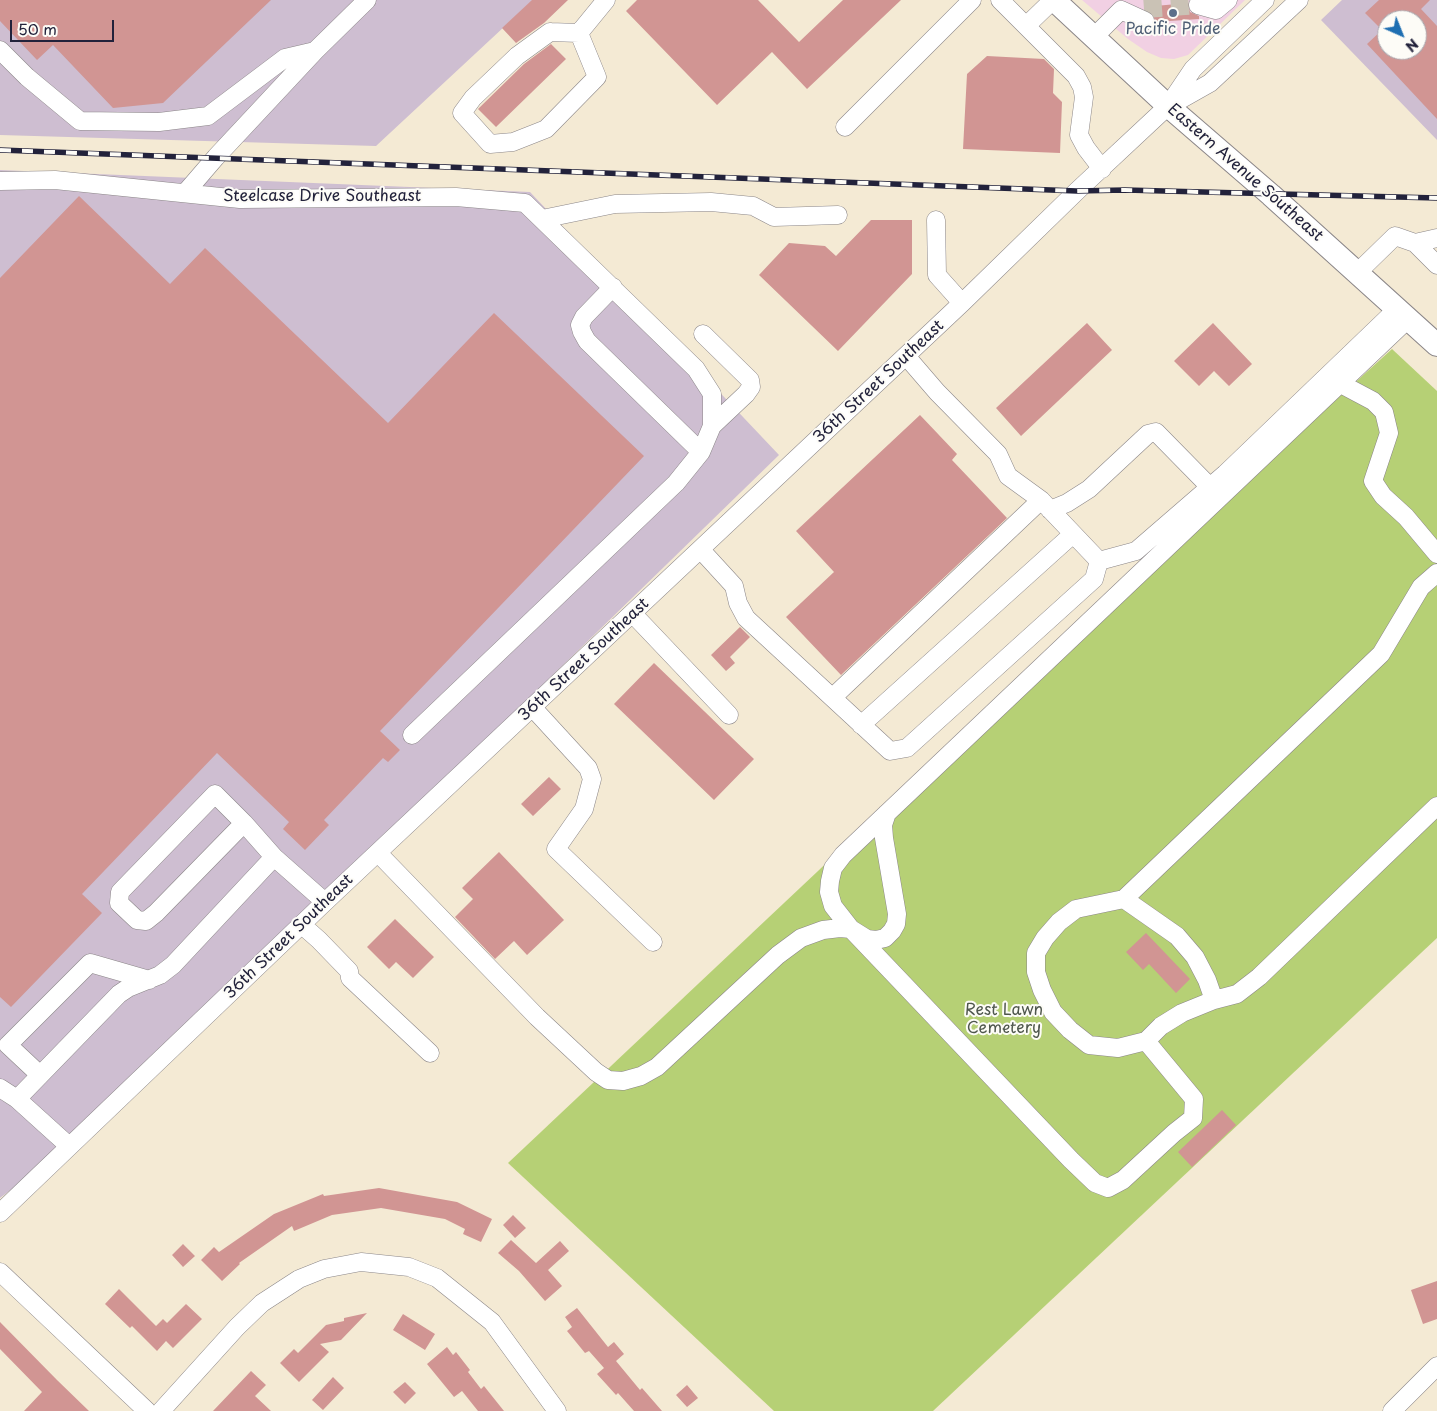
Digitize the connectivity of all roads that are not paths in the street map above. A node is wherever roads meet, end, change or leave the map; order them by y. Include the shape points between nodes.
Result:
1 (367, 0) edge
2 (606, 0) edge
3 (972, 0) edge
4 (1000, 0) edge
5 (1054, 0) edge
6 (1299, 0) edge
7 (1257, 2) edge
8 (1222, 5) edge
9 (1135, 10) tunnel mouth
10 (1198, 11) dead end
11 (1026, 26) junction
12 (579, 33) junction
13 (1094, 37) junction
14 (0, 50) edge
15 (315, 51) junction
16 (1168, 106) junction
17 (845, 126) dead end
18 (1102, 168) junction
19 (3, 185) edge
20 (186, 194) junction
21 (838, 215) dead end
22 (542, 219) junction
23 (936, 220) dead end
24 (1437, 238) edge
25 (1415, 243) junction
26 (1437, 265) edge
27 (1358, 272) junction
28 (613, 287) junction
29 (962, 303) junction
30 (1403, 313) junction
31 (703, 334) dead end
32 (1437, 345) edge
33 (906, 356) junction
34 (1341, 384) junction
35 (712, 426) junction
36 (701, 452) junction
37 (1210, 487) junction
38 (1046, 505) junction
39 (1073, 534) junction
40 (701, 550) junction
41 (1437, 554) edge
42 (1099, 561) junction
43 (1437, 573) edge
44 (632, 614) junction
45 (833, 697) junction
46 (532, 708) junction
47 (729, 715) dead end
48 (861, 725) junction
49 (412, 735) dead end
50 (1437, 806) edge
51 (887, 813) junction
52 (244, 823) junction
53 (378, 853) junction
54 (274, 857) junction
55 (1124, 899) junction
56 (325, 902) junction
57 (302, 925) junction
58 (851, 929) junction
59 (653, 942) dead end
60 (149, 980) junction
61 (1214, 1000) junction
62 (1146, 1041) junction
63 (430, 1053) dead end
64 (40, 1075) junction
65 (0, 1088) edge
66 (17, 1099) junction
67 (69, 1146) junction
68 (0, 1213) edge
69 (0, 1272) edge
70 (1437, 1366) edge
71 (147, 1411) edge
72 (161, 1411) edge
73 (557, 1411) edge
74 (1392, 1411) edge

1 - 15 street
2 - 12 street
3 - 17 street
4 - 11 street
5 - 11 street
5 - 13 main road, Eastern Avenue Southeast
6 - 16 street, 36th Street Southeast via 1210,83
7 - 16 street, 36th Street Southeast via 1193,68
8 - 10 street
9 - 13 street
11 - 18 street via 1079,81 1084,97 1079,135
12 - 12 street via 550,32 544,35 473,98 462,113 490,144 513,142 546,129 597,77
13 - 16 main road, Eastern Avenue Southeast
14 - 15 street via 80,121 159,122 208,116 285,58
15 - 20 street via 216,157
16 - 18 street, 36th Street Southeast
16 - 27 main road, Eastern Avenue Southeast
18 - 29 street, 36th Street Southeast
19 - 20 street, Steelcase Drive Southeast via 55,180
20 - 22 street, Steelcase Drive Southeast via 240,199 456,197 525,203
21 - 22 street via 774,217 753,206 711,202 615,204
22 - 28 street
23 - 29 street via 937,275
24 - 25 street
25 - 26 street
25 - 27 street via 1395,236
27 - 30 main road, Eastern Avenue Southeast
28 - 35 street via 696,369 712,394
28 - 36 street via 584,317 580,325 582,332
29 - 33 street, 36th Street Southeast
30 - 32 main road, Eastern Avenue Southeast
30 - 34 street
30 - 37 street
31 - 35 street via 750,380 751,387
33 - 38 street via 998,454 1008,476
33 - 40 street, 36th Street Southeast
34 - 41 street via 1373,401 1384,412 1389,433 1373,481
34 - 51 street
35 - 36 street
36 - 49 street via 676,483
37 - 38 street via 1156,432 1148,434 1089,489 1068,503
37 - 42 street via 1136,551
38 - 39 street
38 - 45 street
39 - 42 street
39 - 48 street
40 - 44 street, 36th Street Southeast
40 - 45 street via 734,586 746,618
42 - 48 street via 1094,579 907,748 890,751
43 - 55 street via 1421,587 1380,654
44 - 46 street, 36th Street Southeast
44 - 47 street
45 - 48 street
46 - 53 street, 36th Street Southeast
46 - 59 street via 588,768 592,779 584,809 556,849
50 - 61 street via 1259,977 1237,994
51 - 58 street via 833,868 829,892 833,906
51 - 58 street via 884,838 896,924 886,938 876,940 867,939
52 - 52 street via 215,794 120,892 119,903 137,920 146,921
52 - 54 street
53 - 56 street, 36th Street Southeast
53 - 58 street via 537,1017 608,1080 623,1081 641,1076 657,1066 778,955 801,938 823,930
54 - 56 street
54 - 60 street via 173,965
55 - 61 street via 1176,936 1195,957
55 - 62 street via 1076,909 1058,922 1036,953 1036,972 1053,1012 1089,1045 1118,1048
56 - 57 street, 36th Street Southeast
57 - 63 street via 349,971 350,978
57 - 67 street, 36th Street Southeast
58 - 62 street via 1071,1160 1095,1183 1108,1188 1124,1180 1193,1118 1194,1099
60 - 64 street via 119,994
60 - 64 street via 90,963 8,1045
61 - 62 street via 1182,1013 1161,1026
64 - 66 street
65 - 66 street
66 - 67 street
67 - 68 street, 36th Street Southeast
69 - 71 street
70 - 74 street
72 - 73 street via 262,1304 299,1279 324,1269 361,1262 409,1267 438,1278 492,1322

